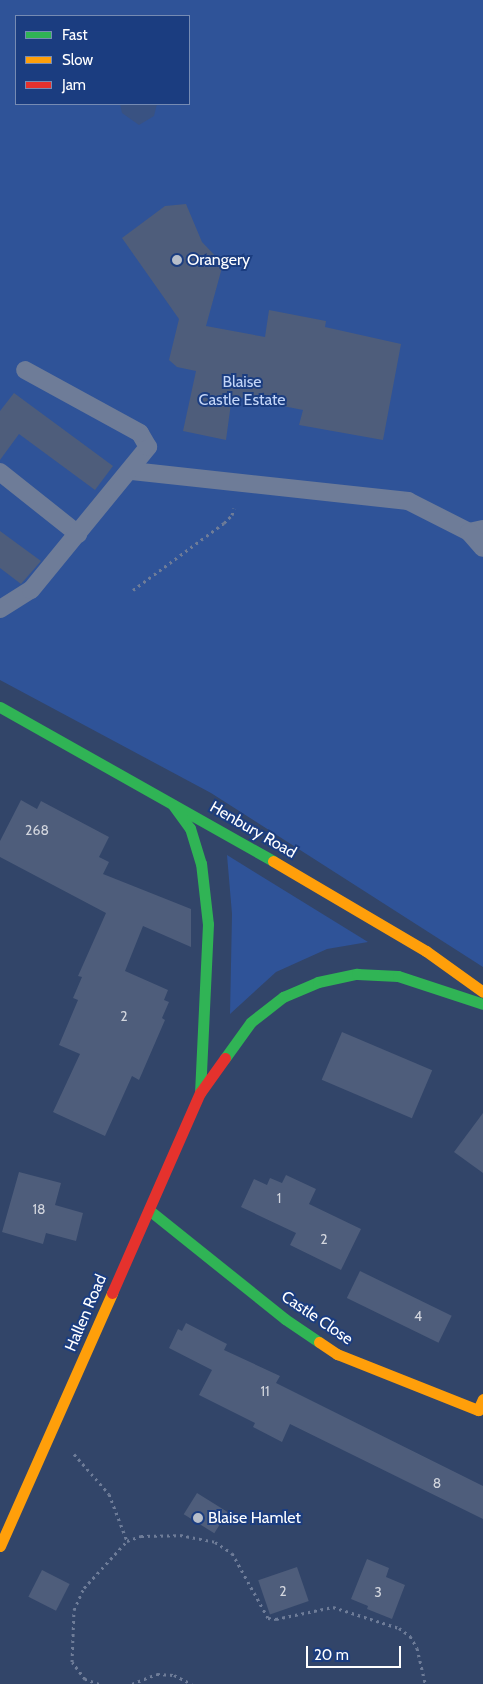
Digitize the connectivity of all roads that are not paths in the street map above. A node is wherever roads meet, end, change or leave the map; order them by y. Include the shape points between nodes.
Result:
1 (25, 370) dead end
2 (132, 471) junction
3 (0, 472) edge
4 (476, 530) edge
5 (78, 534) junction
6 (483, 548) edge
7 (0, 609) edge
8 (0, 707) edge
9 (170, 800) junction
10 (483, 992) edge
11 (483, 1004) edge
12 (200, 1093) junction
13 (148, 1210) junction
14 (483, 1399) edge
15 (0, 1546) edge

1 - 2 lane via 140,433 148,447
2 - 4 lane via 408,501
2 - 5 lane
3 - 5 lane
4 - 6 lane
5 - 7 lane via 31,590
8 - 9 main road, Henbury Road
9 - 10 main road, Henbury Road via 426,951
9 - 12 main road, Hallen Road via 190,828 201,863 208,924
11 - 12 main road, Hallen Road via 398,976 357,974 318,982 283,997 251,1022
12 - 13 main road, Hallen Road
13 - 14 main road, Castle Close via 285,1319 337,1354 478,1410
13 - 15 main road, Hallen Road

